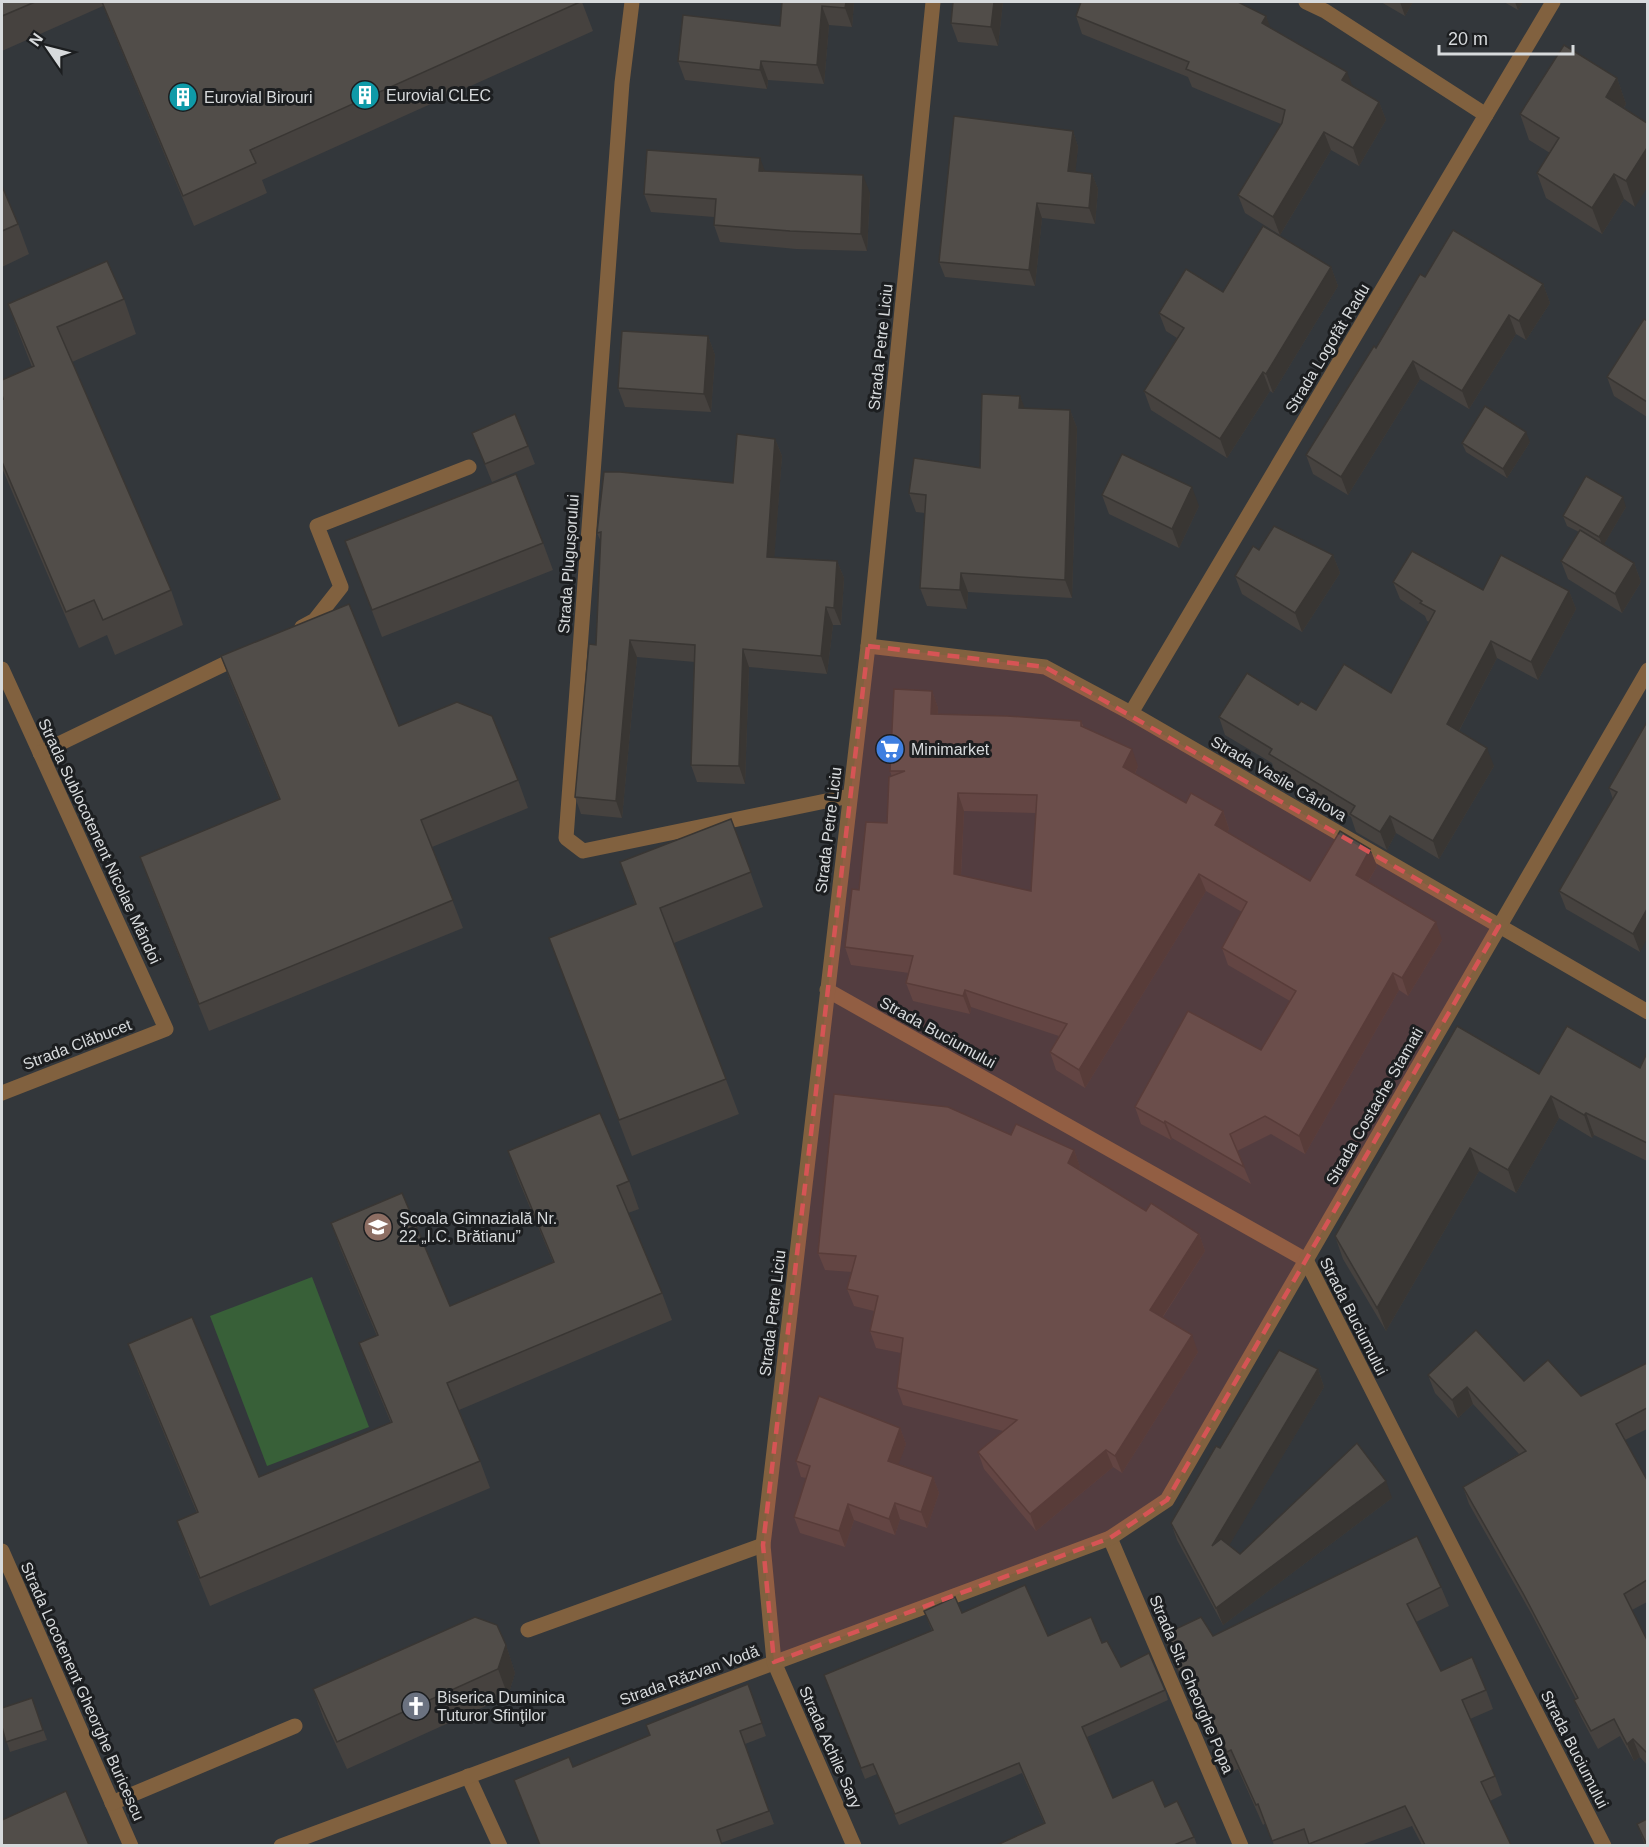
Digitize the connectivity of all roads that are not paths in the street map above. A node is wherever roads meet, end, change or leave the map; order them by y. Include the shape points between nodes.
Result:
1 (632, 2) edge
2 (933, 2) edge
3 (1306, 2) edge
4 (1553, 2) edge
5 (1486, 115) junction
6 (469, 467) dead end
7 (284, 636) edge
8 (868, 646) junction
9 (252, 651) edge
10 (2, 669) edge
11 (1647, 670) edge
12 (1131, 713) junction
13 (40, 753) junction
14 (850, 796) junction
15 (1499, 926) junction
16 (827, 990) junction
17 (1647, 1012) edge
18 (166, 1029) joint
19 (2, 1093) edge
20 (1306, 1260) junction
21 (1110, 1538) junction
22 (763, 1545) junction
23 (2, 1551) edge
24 (528, 1630) dead end
25 (774, 1662) junction
26 (295, 1726) dead end
27 (468, 1776) junction
28 (112, 1803) junction
29 (131, 1845) edge
30 (281, 1845) edge
31 (500, 1845) edge
32 (854, 1845) edge
33 (1241, 1845) edge
34 (1604, 1845) edge

1 - 14 street, Strada Plugușorului via 622,83 566,837 583,851
2 - 8 street, Strada Petre Liciu
3 - 5 street
4 - 5 street, Strada Logofăt Radu
5 - 12 street, Strada Logofăt Radu
6 - 7 street via 317,526 341,587 315,620
8 - 12 street, Strada Vasile Cârlova via 1045,667
8 - 14 street, Strada Petre Liciu
9 - 13 street
10 - 13 street, Strada Sublocotenent Nicolae Măndoi
11 - 15 street, Strada Costache Stamati
12 - 15 street, Strada Vasile Cârlova
13 - 18 street, Strada Sublocotenent Nicolae Măndoi
14 - 16 street, Strada Petre Liciu
15 - 17 street, Strada Vasile Cârlova
15 - 20 street, Strada Costache Stamati
16 - 20 street, Strada Buciumului
16 - 22 street, Strada Petre Liciu
18 - 19 street, Strada Clăbucet
20 - 21 street, Strada Costache Stamati via 1167,1500
20 - 34 street, Strada Buciumului
21 - 25 street, Strada Răzvan Vodă
21 - 33 street, Strada Slt. Gheorghe Popa
22 - 24 street
22 - 25 street, Strada Petre Liciu
23 - 28 street, Strada Locotenent Gheorghe Buricescu
25 - 27 street, Strada Răzvan Vodă
25 - 32 street, Strada Achile Sary
26 - 28 street
27 - 30 street, Strada Răzvan Vodă
27 - 31 street
28 - 29 street, Strada Locotenent Gheorghe Buricescu

